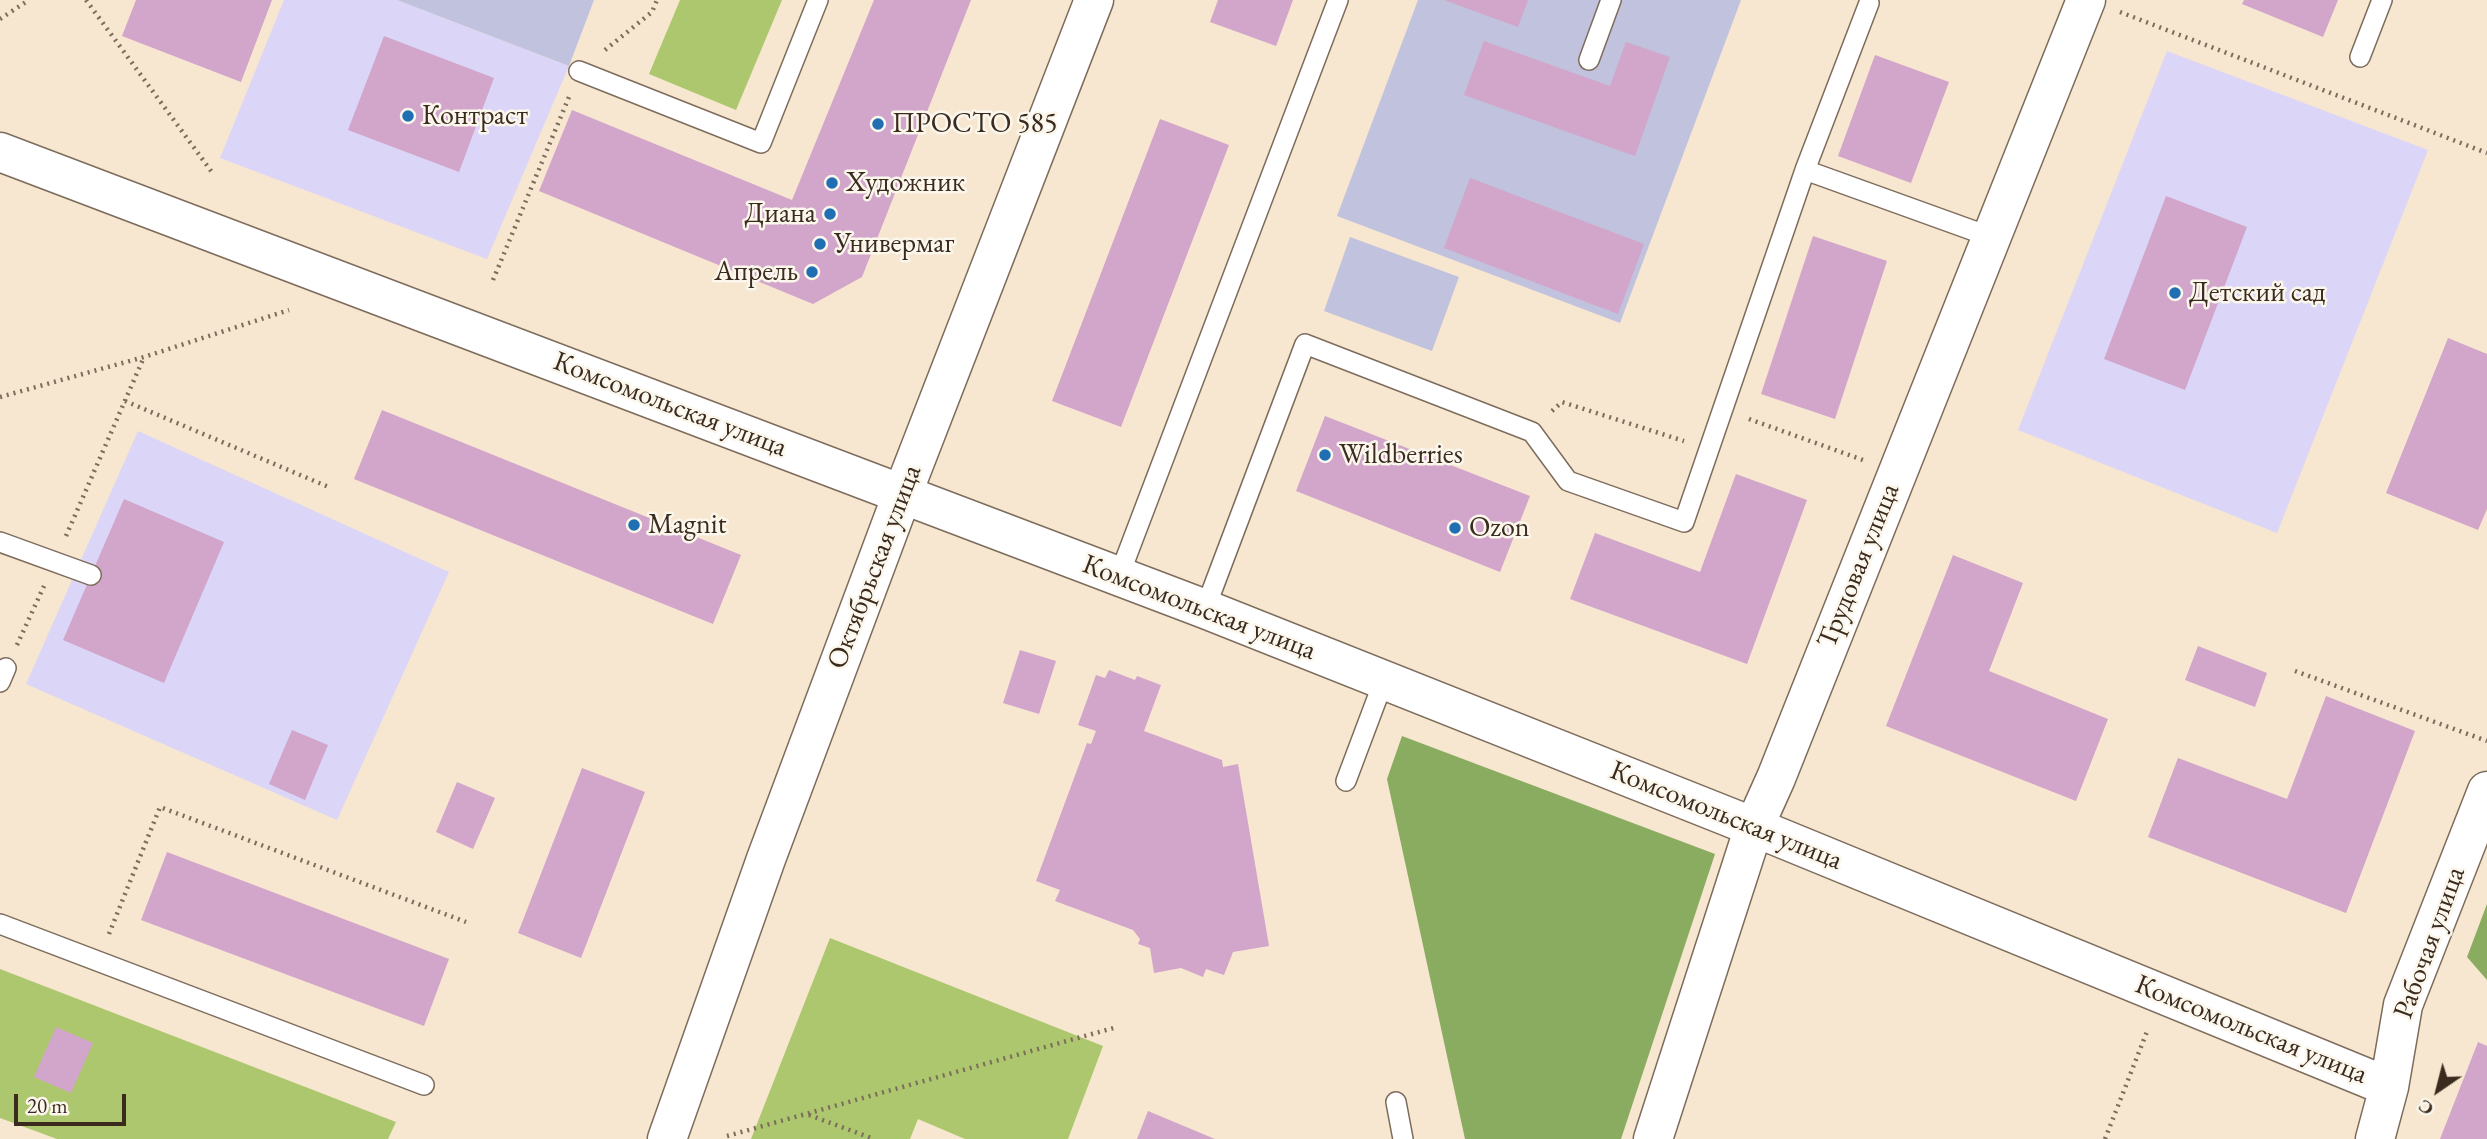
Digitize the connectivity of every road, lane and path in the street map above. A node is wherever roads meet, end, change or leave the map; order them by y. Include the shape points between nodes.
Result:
1 (29, 0) edge
2 (86, 0) edge
3 (657, 0) edge
4 (818, 0) edge
5 (1094, 0) edge
6 (1338, 0) edge
7 (1611, 0) edge
8 (2382, 0) edge
9 (1869, 3) dead end
10 (2100, 5) edge
11 (0, 19) edge
12 (2360, 57) dead end
13 (1589, 60) dead end
14 (579, 71) junction
15 (0, 152) edge
16 (2487, 153) edge
17 (1805, 170) junction
18 (214, 176) dead end
19 (1991, 237) junction
20 (493, 280) dead end
21 (289, 310) dead end
22 (144, 358) junction
23 (0, 397) edge
24 (125, 401) junction
25 (1725, 410) junction
26 (1532, 432) junction
27 (1711, 450) junction
28 (1897, 472) junction
29 (331, 488) dead end
30 (902, 495) junction
31 (0, 542) edge
32 (55, 561) junction
33 (91, 575) dead end
34 (1119, 576) junction
35 (1205, 609) junction
36 (2295, 671) dead end
37 (3, 675) edge
38 (1384, 680) junction
39 (2487, 741) edge
40 (1346, 781) dead end
41 (2487, 791) edge
42 (1754, 827) junction
43 (466, 922) dead end
44 (0, 924) edge
45 (97, 961) junction
46 (2162, 994) junction
47 (1117, 1027) dead end
48 (424, 1085) dead end
49 (2389, 1087) junction
50 (1396, 1102) dead end
51 (807, 1114) junction
52 (727, 1136) dead end
53 (667, 1139) edge
54 (874, 1139) edge
55 (1403, 1139) edge
56 (1653, 1139) edge
57 (2105, 1139) edge
58 (2375, 1139) edge

1 - 11 path
2 - 18 path
3 - 14 path via 652,12
4 - 14 lane via 761,143
5 - 30 street, Октябрьская улица
6 - 34 lane
7 - 13 lane
8 - 12 lane
9 - 17 lane
10 - 16 path
10 - 19 street, Трудовая улица
14 - 20 path
15 - 30 street, Комсомольская улица
17 - 19 lane
17 - 25 lane
19 - 28 street, Трудовая улица
21 - 22 path
22 - 23 path
22 - 24 path
24 - 29 path
24 - 32 path
25 - 27 lane
25 - 28 path
26 - 27 path via 1562,402
26 - 27 lane via 1568,481 1685,522
26 - 35 lane via 1305,344
28 - 42 street, Трудовая улица
30 - 34 street, Комсомольская улица
30 - 53 street, Октябрьская улица
31 - 32 lane
32 - 33 lane
32 - 37 path
34 - 35 street, Комсомольская улица
35 - 38 street, Комсомольская улица
36 - 39 path
38 - 40 lane
38 - 42 street, Комсомольская улица
41 - 49 street, Рабочая улица via 2403,1005
42 - 46 street, Комсомольская улица
42 - 56 street, Трудовая улица
43 - 45 path via 160,807
44 - 45 lane
45 - 48 lane
46 - 49 street, Комсомольская улица
46 - 57 path
47 - 51 path
49 - 58 street, Рабочая улица
50 - 55 lane
51 - 52 path
51 - 54 path

